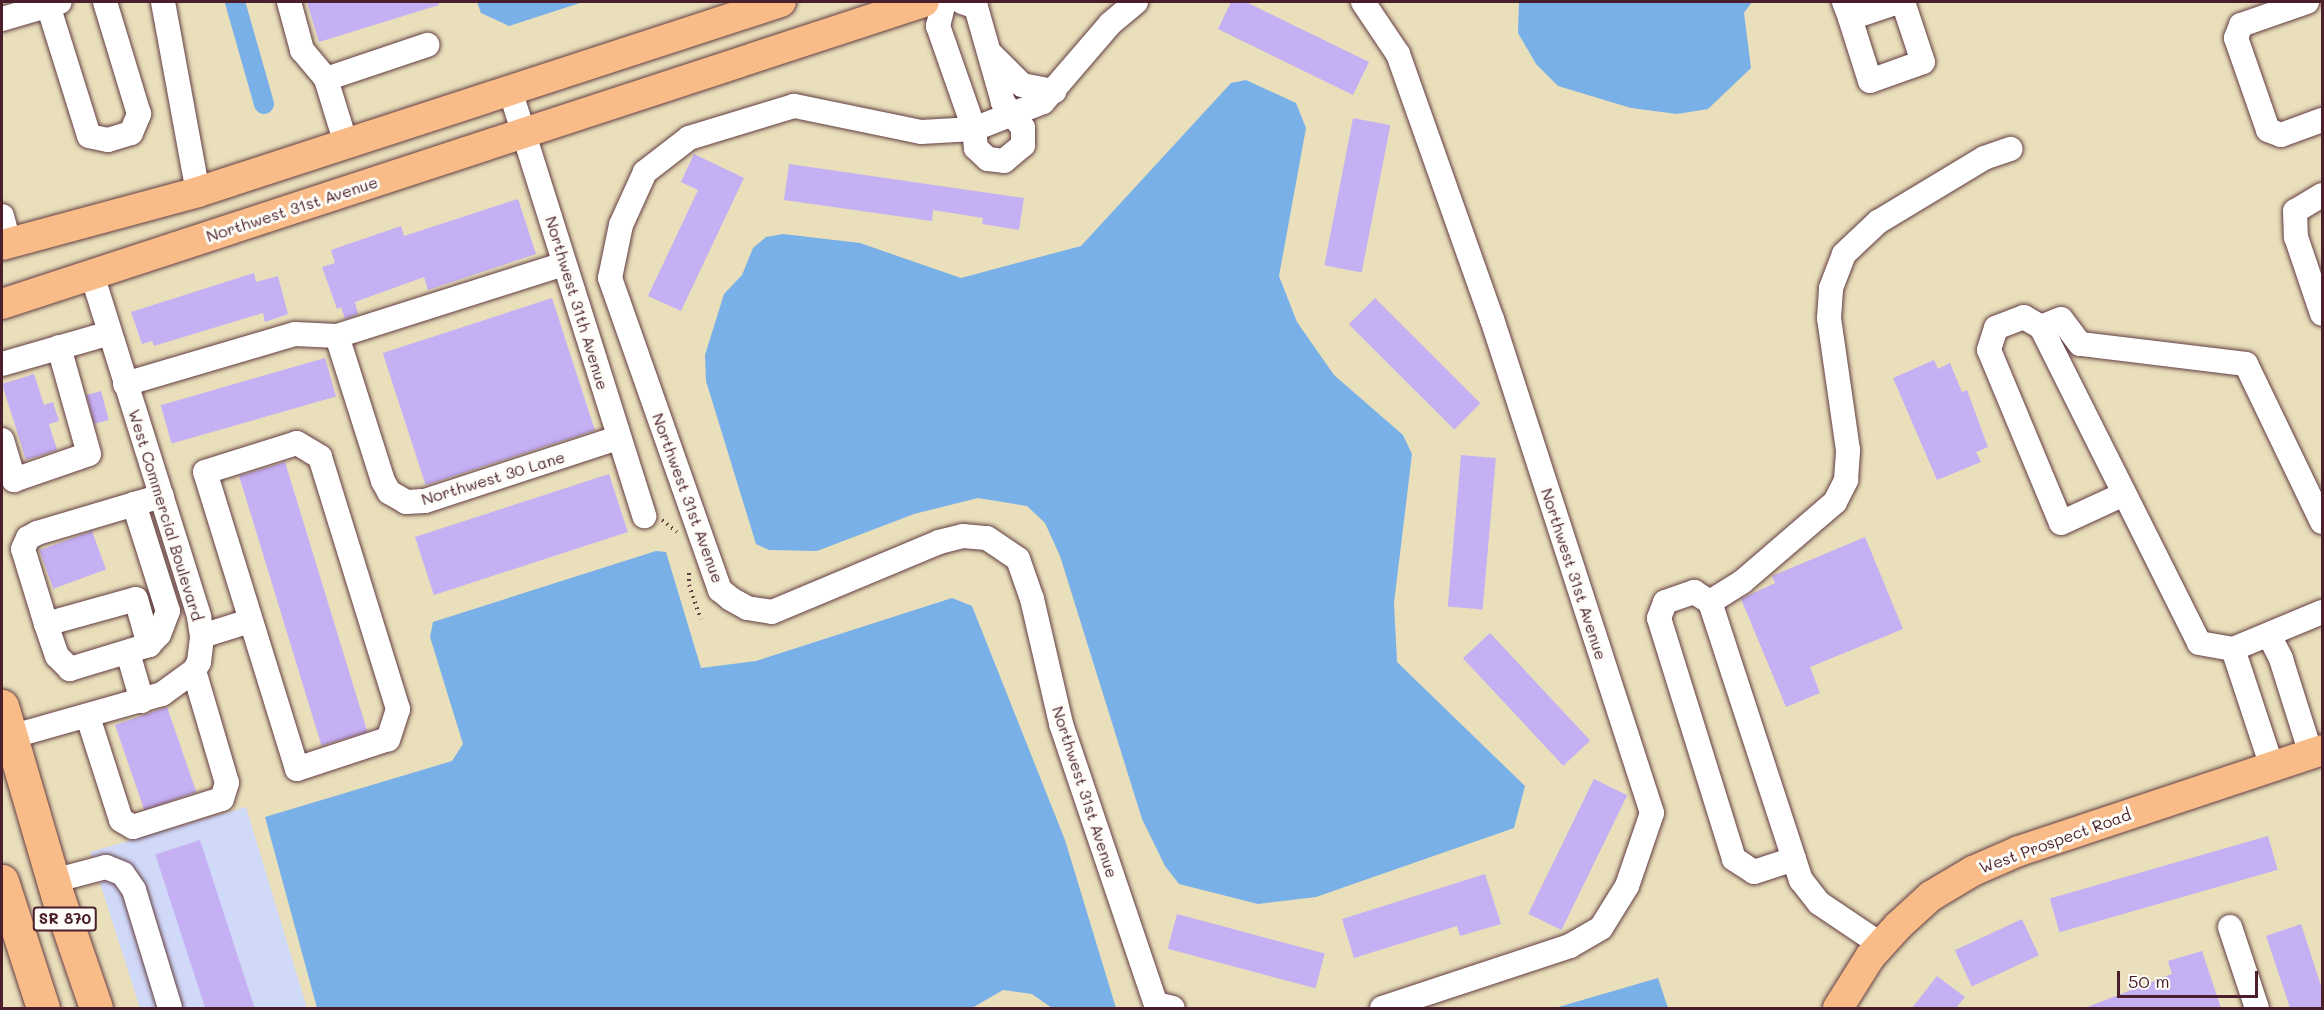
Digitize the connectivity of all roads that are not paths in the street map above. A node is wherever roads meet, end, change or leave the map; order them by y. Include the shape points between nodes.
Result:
1 (105, 2) edge
2 (163, 2) edge
3 (288, 2) edge
4 (781, 2) edge
5 (924, 2) edge
6 (944, 2) edge
7 (963, 2) edge
8 (1136, 2) edge
9 (1363, 2) edge
10 (1898, 2) edge
11 (1903, 2) edge
12 (2307, 2) edge
13 (54, 3) edge
14 (1847, 10) edge
15 (2, 19) edge
16 (427, 45) dead end
17 (989, 51) junction
18 (326, 79) junction
19 (510, 90) junction
20 (1054, 91) junction
21 (1013, 115) junction
22 (2322, 120) edge
23 (974, 129) junction
24 (525, 133) junction
25 (345, 144) junction
26 (2010, 149) dead end
27 (198, 192) junction
28 (2322, 195) edge
29 (4, 235) edge
30 (564, 264) junction
31 (92, 275) junction
32 (2, 304) edge
33 (2322, 314) edge
34 (2041, 327) junction
35 (110, 333) junction
36 (337, 336) junction
37 (59, 347) junction
38 (2, 364) edge
39 (126, 384) junction
40 (618, 438) junction
41 (2, 440) edge
42 (8, 485) edge
43 (2124, 494) junction
44 (162, 496) junction
45 (134, 504) junction
46 (644, 516) road end
47 (2322, 522) edge
48 (23, 549) junction
49 (1710, 602) junction
50 (2322, 612) edge
51 (250, 621) junction
52 (46, 624) junction
53 (2269, 635) junction
54 (202, 636) junction
55 (138, 649) junction
56 (2233, 649) junction
57 (194, 671) junction
58 (142, 701) junction
59 (88, 717) junction
60 (6, 722) edge
61 (2317, 752) edge
62 (2272, 767) junction
63 (1794, 860) junction
64 (2, 881) edge
65 (53, 881) junction
66 (2230, 927) dead end
67 (1880, 944) junction
68 (43, 1008) edge
69 (96, 1008) edge
70 (170, 1008) edge
71 (1173, 1008) edge
72 (1382, 1008) edge
73 (1838, 1008) edge
74 (2257, 1008) edge

1 - 13 street via 139,114 131,133 108,140 89,136
2 - 27 street
3 - 18 street via 302,50
4 - 19 main road
5 - 24 main road, Northwest 31st Avenue
6 - 23 street via 938,26
7 - 17 street via 976,7
8 - 20 street, Northwest 31st Avenue via 1110,24
9 - 72 street, Northwest 31st Avenue via 1398,54 1492,319 1652,813 1627,886 1601,928 1570,946
10 - 14 street
11 - 14 street via 1923,63 1870,81
12 - 22 street via 2241,25 2236,38 2268,130 2281,135
13 - 15 street
16 - 18 street
17 - 20 street via 1022,85
17 - 21 street via 997,86
18 - 25 street
19 - 24 street, Northwest 31th Avenue
19 - 25 main road
20 - 21 street, Northwest 31st Avenue via 1043,102
21 - 23 street, Northwest 31st Avenue
21 - 23 street via 1023,129 1023,145 1004,161 981,154
23 - 71 street, Northwest 31st Avenue via 921,132 794,106 689,138 645,172 621,225 610,278 720,590 731,599 747,608 772,612 939,542 963,536 987,538 1018,558 1032,599 1061,724 1156,1004
24 - 30 street, Northwest 31th Avenue
24 - 31 main road, Northwest 31st Avenue
25 - 27 main road
26 - 49 street via 1984,158 1878,222 1844,254 1831,288 1829,318 1848,450 1846,480 1835,502 1742,582
27 - 29 main road
28 - 33 street via 2295,211 2296,237
30 - 36 street
30 - 40 street, Northwest 31th Avenue
31 - 32 main road, Northwest 31st Avenue
31 - 35 street, West Commercial Boulevard
34 - 43 street
34 - 43 street via 2024,317 1996,328 1989,350 2061,523
34 - 47 street via 2061,319 2080,344 2246,364
35 - 37 street
35 - 39 street, West Commercial Boulevard
36 - 39 street via 295,334
36 - 40 street, Northwest 30 Lane via 383,481 389,492 406,502 425,501
37 - 38 street
37 - 42 street via 89,454
39 - 44 street, West Commercial Boulevard
40 - 46 street, Northwest 31th Avenue
41 - 42 street
43 - 56 street via 2199,642
44 - 45 street
44 - 54 street, West Commercial Boulevard via 200,616
45 - 48 street via 38,533 28,538
45 - 55 street via 168,610 159,634
48 - 52 street
48 - 55 street via 96,526 126,526 137,535 157,612
49 - 63 street
49 - 63 street via 1694,592 1665,602 1659,618 1734,859 1754,872
50 - 53 street
51 - 51 street via 205,472 297,443 320,457 391,686 398,709 388,739 297,770
51 - 54 street
52 - 55 street via 57,656 70,669
52 - 55 street via 136,598
53 - 56 street
53 - 61 street
54 - 57 street, West Commercial Boulevard
55 - 58 street
56 - 62 street
57 - 58 street via 172,688
57 - 59 street via 227,783 222,799 133,827 121,820
58 - 59 street
59 - 60 street
60 - 65 highway, SR 870
61 - 62 main road, West Prospect Road
62 - 67 main road, West Prospect Road via 1986,864 1931,896
63 - 67 street via 1801,880 1819,903
64 - 68 highway, SR 870
65 - 69 highway, SR 870
65 - 70 street via 106,867 123,874 134,890
66 - 74 street
67 - 73 main road, West Prospect Road

